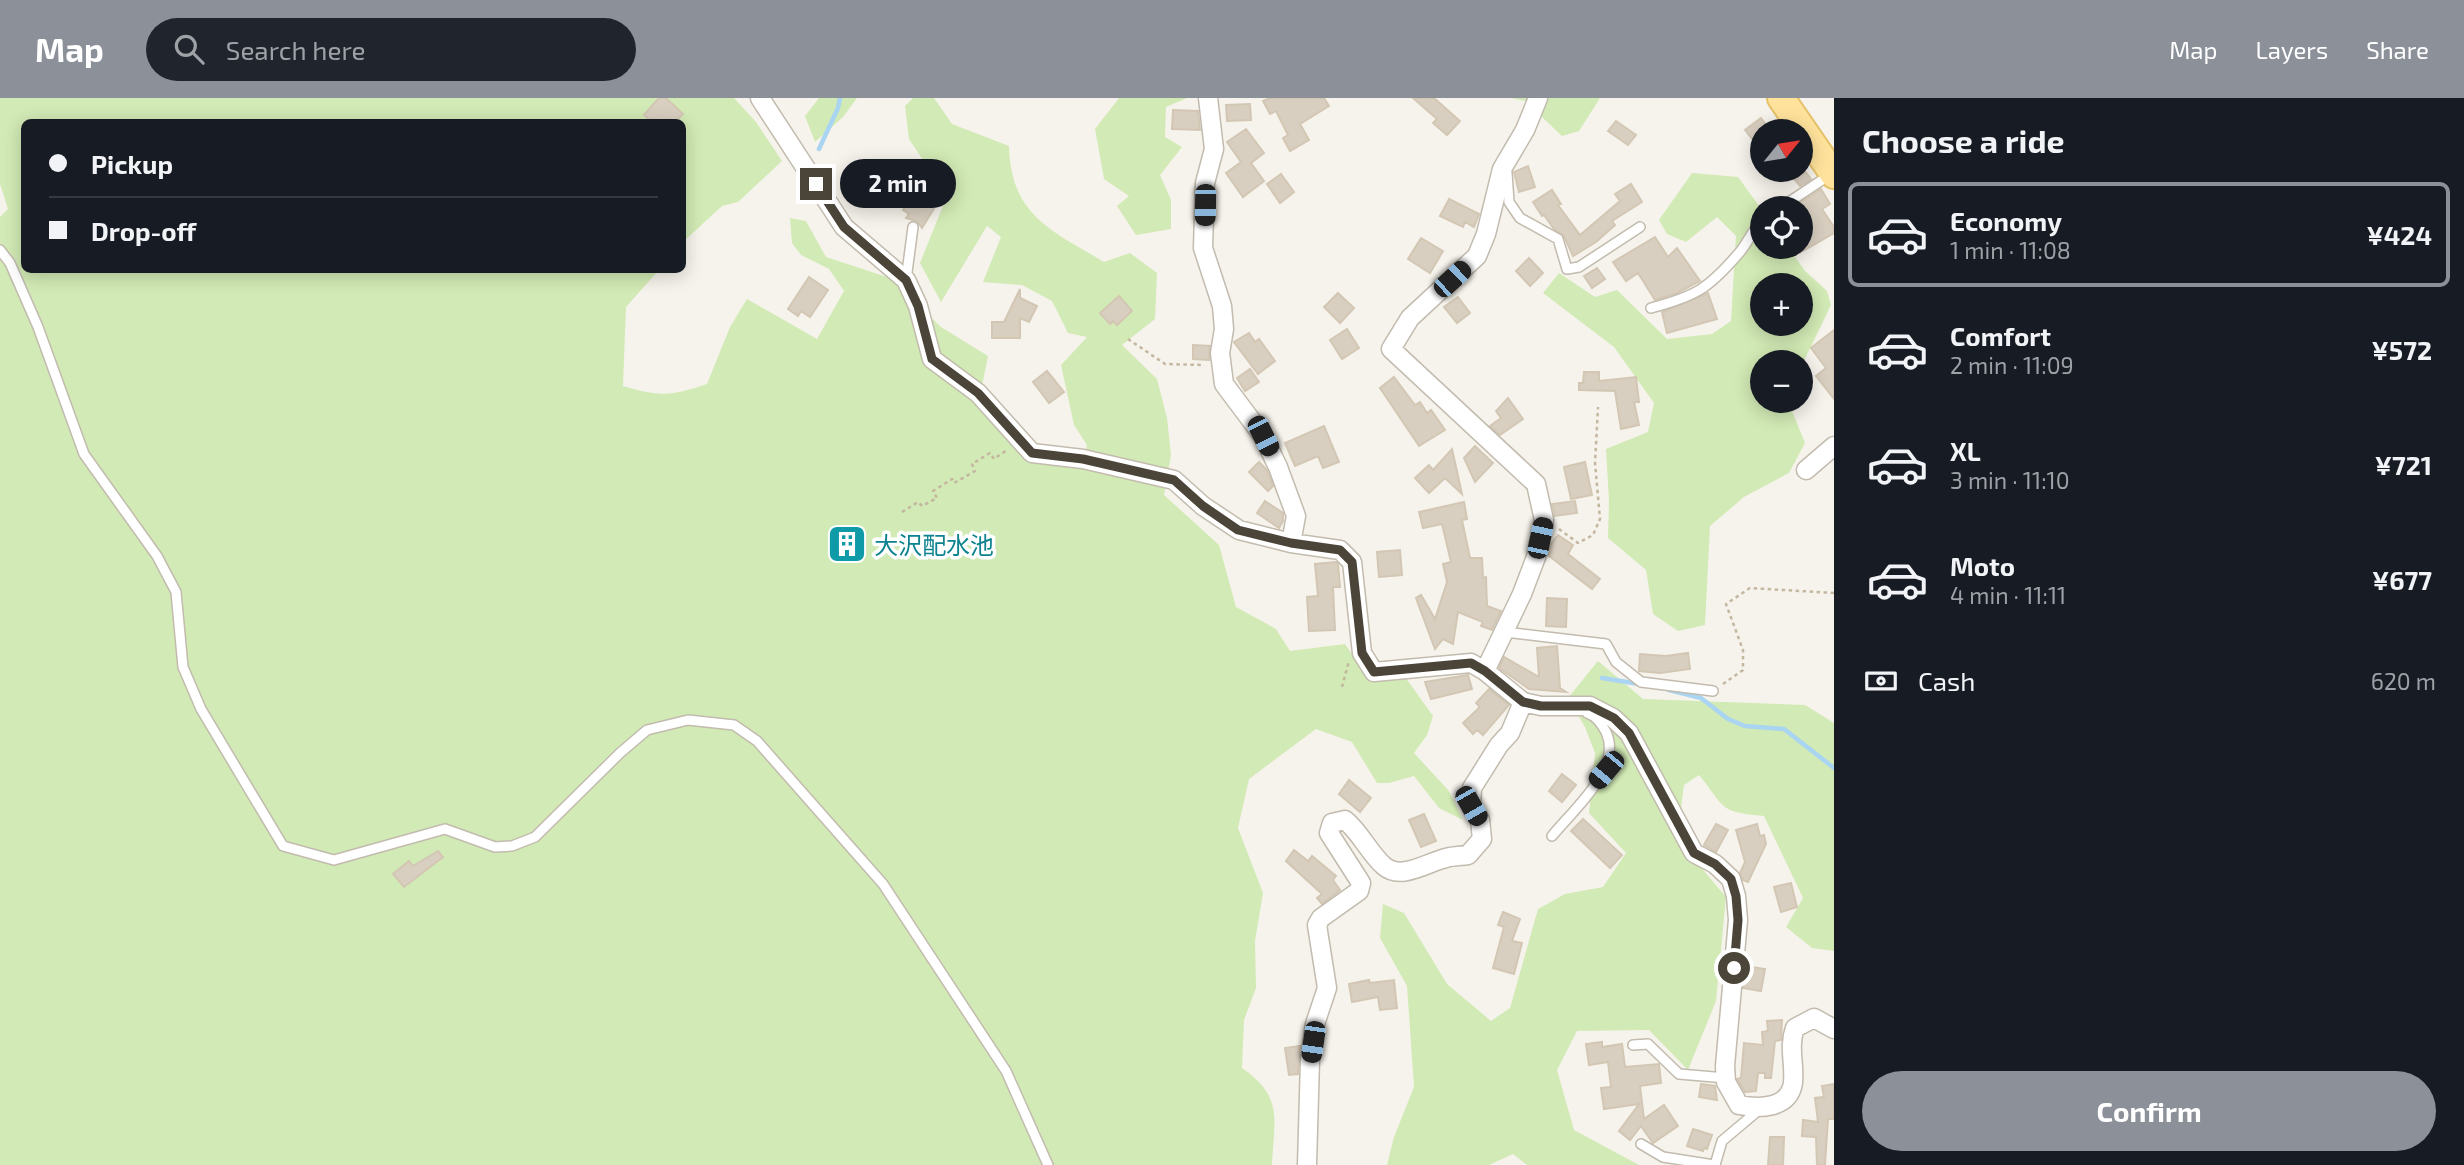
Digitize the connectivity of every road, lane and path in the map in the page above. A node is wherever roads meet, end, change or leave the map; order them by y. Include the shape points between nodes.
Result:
1 (760, 98) edge
2 (1208, 98) edge
3 (1538, 98) edge
4 (1781, 98) edge
5 (1507, 161) junction
6 (1833, 174) edge
7 (1799, 196) edge
8 (913, 227) dead end
9 (1640, 227) dead end
10 (1750, 236) edge
11 (0, 250) edge
12 (906, 280) junction
13 (1651, 309) dead end
14 (1128, 340) dead end
15 (1222, 366) junction
16 (1598, 407) dead end
17 (1021, 440) junction
18 (1834, 446) edge
19 (1806, 470) dead end
20 (902, 512) dead end
21 (1544, 520) junction
22 (1291, 543) junction
23 (1834, 593) edge
24 (1505, 632) junction
25 (1362, 653) junction
26 (1485, 671) junction
27 (1342, 687) dead end
28 (1713, 691) joint
29 (1523, 702) junction
30 (1566, 706) junction
31 (1552, 836) dead end
32 (1834, 1029) edge
33 (1633, 1045) dead end
34 (1726, 1078) junction
35 (1760, 1109) junction
36 (1641, 1144) dead end
37 (1048, 1165) edge
38 (1307, 1165) edge
39 (1715, 1165) edge

1 - 12 street via 844,227
2 - 15 street via 1214,149 1205,184 1203,248 1222,306
3 - 5 street
4 - 6 main road
5 - 9 lane via 1509,202 1520,218 1559,239 1567,269 1579,267
5 - 21 street via 1477,256 1410,318 1391,349 1536,484
6 - 7 lane
8 - 12 lane
10 - 13 lane via 1708,286 1688,298
11 - 37 lane via 38,327 84,454 157,556 176,592 183,667 201,709 283,846 334,860 444,829 495,847 512,846 534,838 648,730 688,720 734,725 757,741 883,884 1006,1071
12 - 17 street via 932,359 978,393
14 - 15 path via 1165,364
15 - 22 street via 1224,384 1263,436 1278,467 1296,516
16 - 21 path via 1595,463 1600,519 1593,535 1578,543
17 - 20 path via 994,459 990,453 972,464 975,471 933,491 937,498
17 - 22 street via 1032,453 1083,459 1174,480 1238,530
18 - 19 street
21 - 24 street via 1536,557
22 - 25 street via 1340,550 1352,562
23 - 28 path via 1751,588 1726,604 1743,650 1743,670
24 - 26 street
24 - 28 lane via 1606,644 1616,662 1641,682
25 - 26 street via 1374,672 1471,663
25 - 27 path via 1347,662
26 - 29 street
29 - 30 street
29 - 38 street via 1510,733 1472,788 1471,806 1480,820 1482,839 1468,855 1395,871 1384,866 1345,820 1332,823 1329,833 1361,883 1359,891 1317,925 1327,988 1310,1060
30 - 31 lane via 1594,715 1610,741 1606,770
30 - 34 street via 1590,706 1614,718 1629,733 1694,853 1731,879 1738,920
32 - 35 street via 1814,1018 1795,1028 1790,1041 1793,1085 1783,1101
33 - 34 lane via 1648,1044 1679,1074
34 - 35 street via 1740,1105
35 - 39 lane via 1722,1141
36 - 39 lane via 1663,1157

